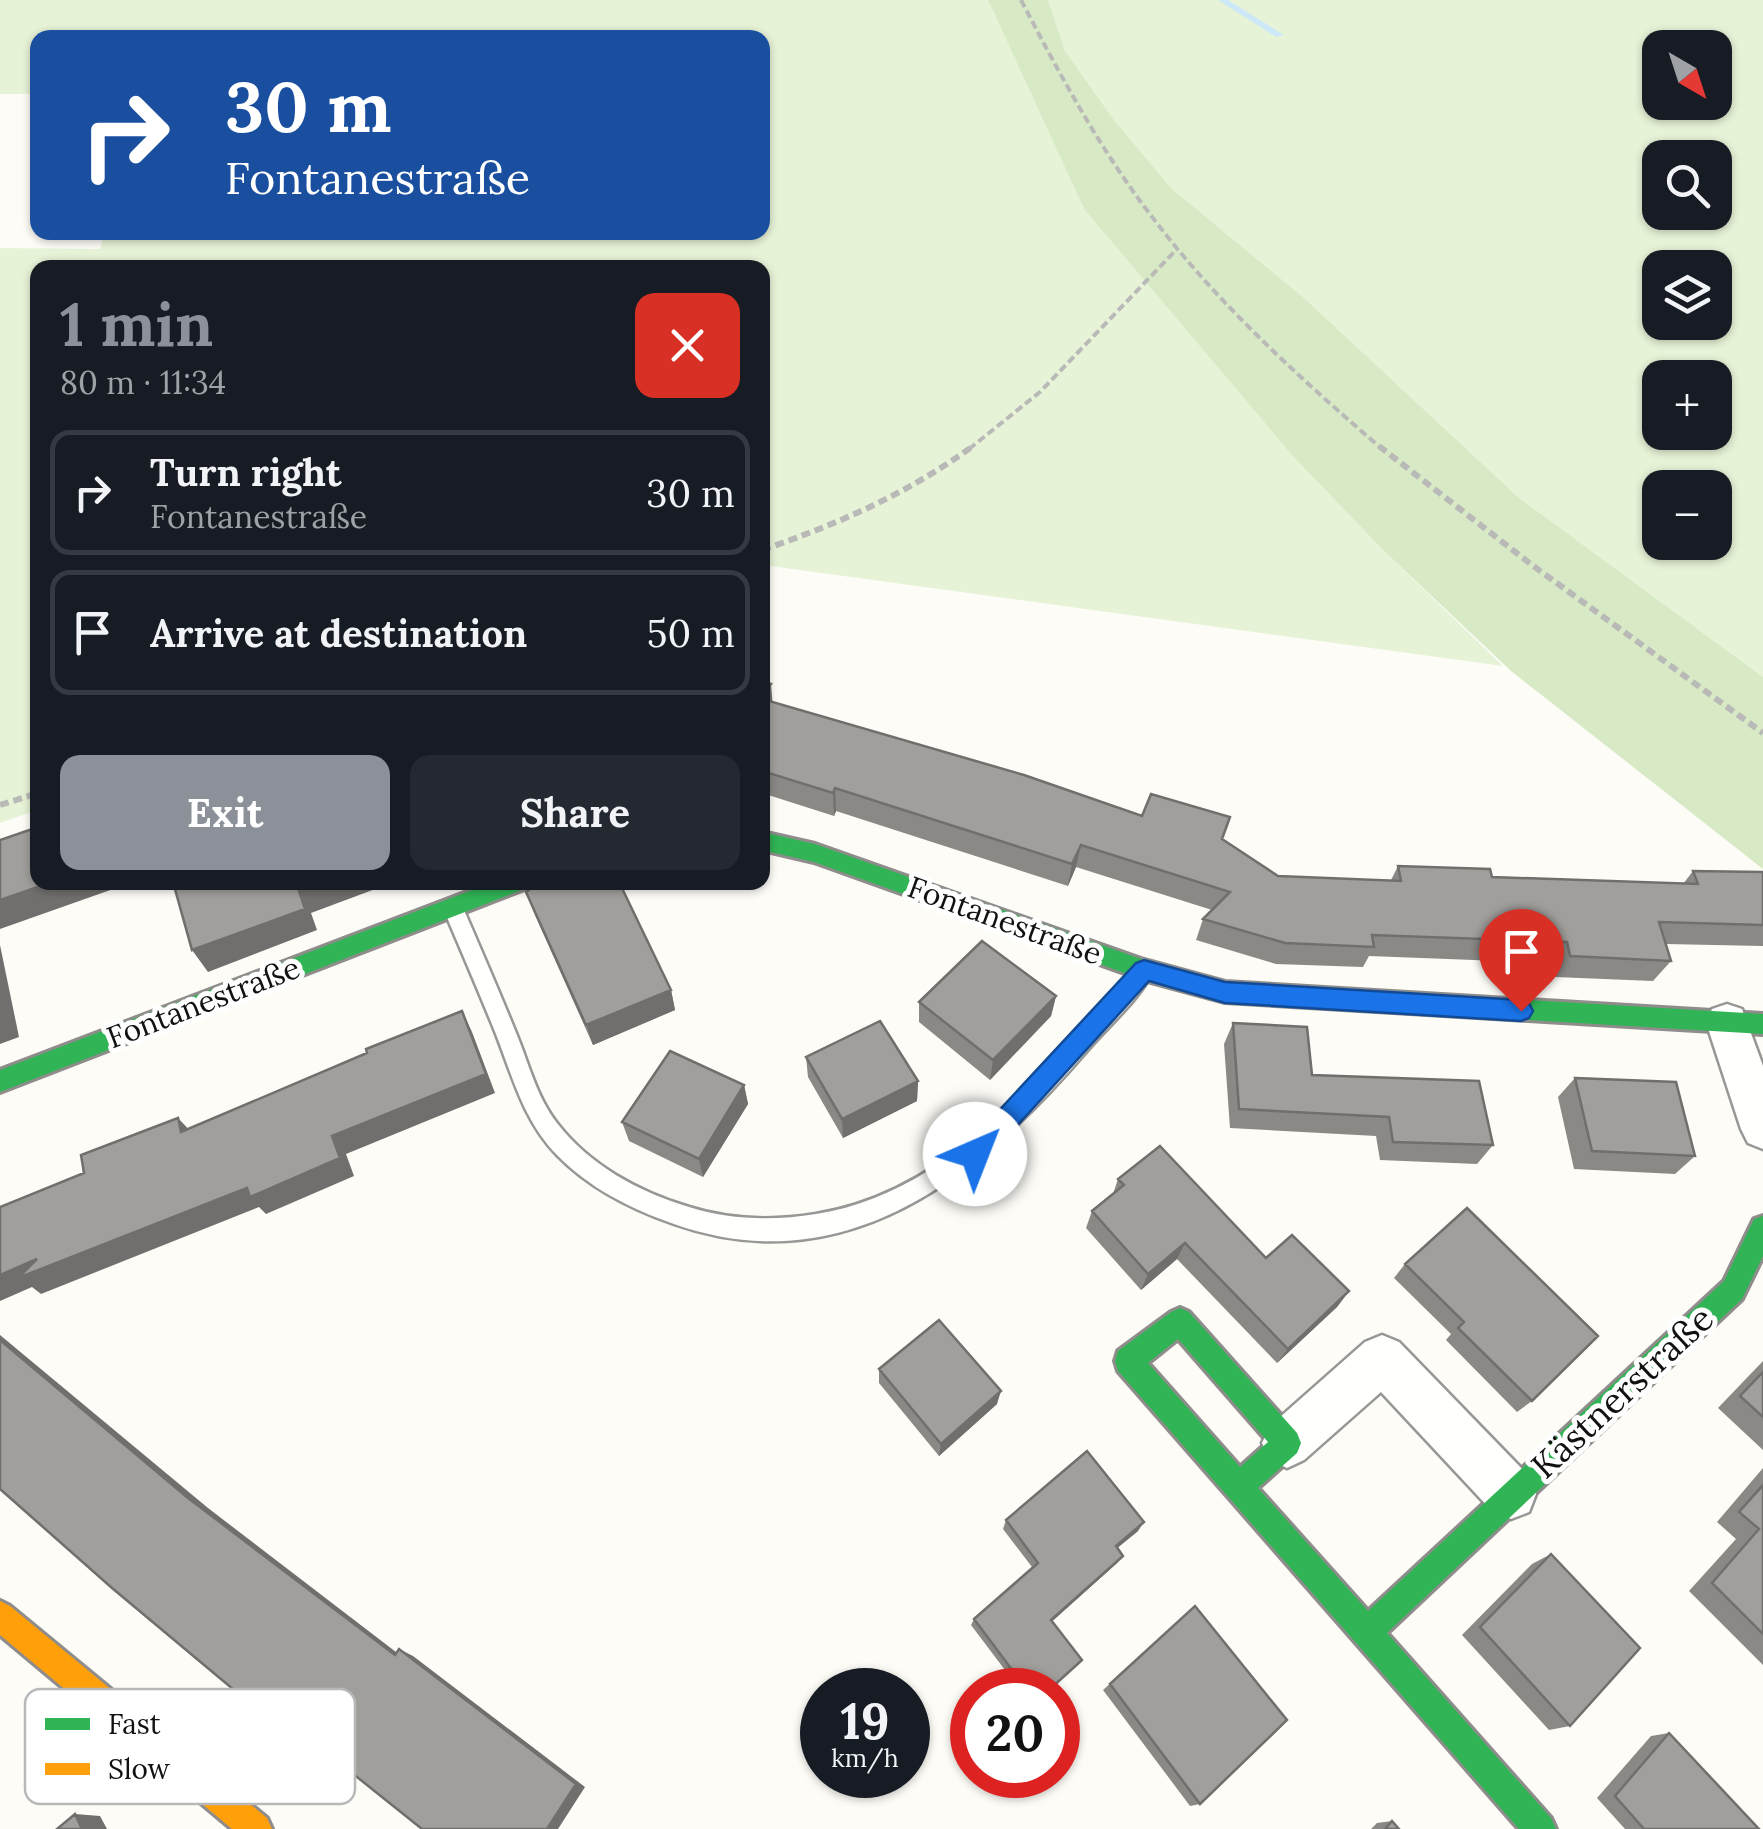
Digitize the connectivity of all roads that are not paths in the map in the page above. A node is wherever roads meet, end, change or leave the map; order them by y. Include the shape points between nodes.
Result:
1 (770, 843) edge
2 (499, 890) edge
3 (453, 908) junction
4 (1144, 970) junction
5 (1745, 1023) edge
6 (0, 1081) edge
7 (1763, 1129) edge
8 (1763, 1228) edge
9 (1288, 1443) junction
10 (1238, 1487) junction
11 (1511, 1494) junction
12 (0, 1616) edge
13 (1366, 1632) junction
14 (88, 1689) edge
15 (226, 1804) edge
16 (256, 1829) edge
17 (1540, 1829) edge

1 - 4 street, Fontanestraße via 868,870
2 - 3 street, Fontanestraße
3 - 4 lane via 537,1111 562,1144 604,1181 648,1206 746,1231 826,1226 933,1185 1026,1103
3 - 6 street, Fontanestraße
4 - 5 street, Fontanestraße via 1225,992
5 - 7 street, Fontanestraße
8 - 11 street, Kästnerstraße via 1733,1290
9 - 10 street, Kästnerstraße
9 - 10 street via 1180,1322 1128,1362
9 - 11 street, Kästnerstraße via 1382,1359
10 - 13 street
11 - 13 street, Kästnerstraße
12 - 14 street
13 - 17 street
15 - 16 street

